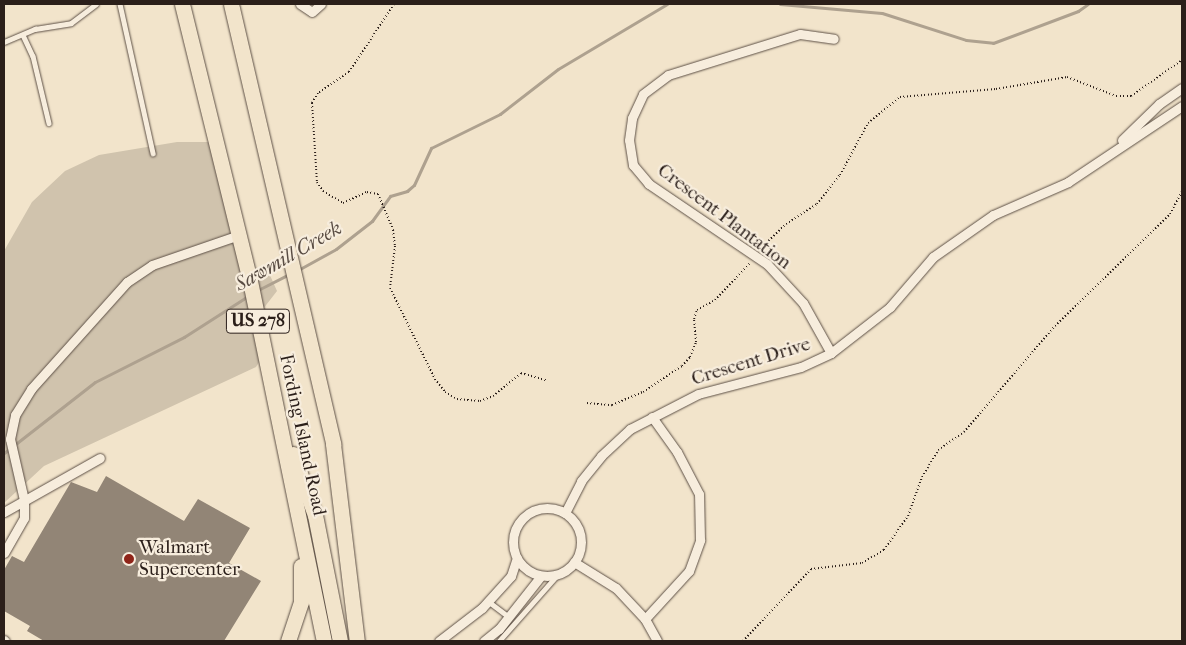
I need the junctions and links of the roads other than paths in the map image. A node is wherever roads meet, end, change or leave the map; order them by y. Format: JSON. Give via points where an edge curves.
{"nodes":[{"id":1,"x":96,"y":4,"type":"edge"},
{"id":2,"x":120,"y":4,"type":"edge"},
{"id":3,"x":182,"y":4,"type":"edge"},
{"id":4,"x":225,"y":4,"type":"edge"},
{"id":5,"x":231,"y":4,"type":"edge"},
{"id":6,"x":321,"y":4,"type":"edge"},
{"id":7,"x":300,"y":5,"type":"edge"},
{"id":8,"x":23,"y":34,"type":"junction"},
{"id":9,"x":834,"y":39,"type":"dead end"},
{"id":10,"x":4,"y":42,"type":"edge"},
{"id":11,"x":244,"y":59,"type":"junction"},
{"id":12,"x":1182,"y":88,"type":"edge"},
{"id":13,"x":1182,"y":106,"type":"edge"},
{"id":14,"x":49,"y":123,"type":"dead end"},
{"id":15,"x":153,"y":153,"type":"dead end"},
{"id":16,"x":1108,"y":154,"type":"junction"},
{"id":17,"x":239,"y":236,"type":"junction"},
{"id":18,"x":831,"y":353,"type":"junction"},
{"id":19,"x":276,"y":408,"type":"junction"},
{"id":20,"x":652,"y":417,"type":"junction"},
{"id":21,"x":100,"y":458,"type":"dead end"},
{"id":22,"x":24,"y":500,"type":"junction"},
{"id":23,"x":4,"y":512,"type":"edge"},
{"id":24,"x":565,"y":513,"type":"junction"},
{"id":25,"x":300,"y":525,"type":"junction"},
{"id":26,"x":4,"y":553,"type":"edge"},
{"id":27,"x":517,"y":558,"type":"junction"},
{"id":28,"x":574,"y":562,"type":"junction"},
{"id":29,"x":558,"y":574,"type":"junction"},
{"id":30,"x":540,"y":577,"type":"junction"},
{"id":31,"x":488,"y":601,"type":"junction"},
{"id":32,"x":509,"y":617,"type":"junction"},
{"id":33,"x":646,"y":619,"type":"junction"},
{"id":34,"x":288,"y":641,"type":"edge"},
{"id":35,"x":324,"y":641,"type":"edge"},
{"id":36,"x":340,"y":641,"type":"edge"},
{"id":37,"x":357,"y":641,"type":"edge"},
{"id":38,"x":439,"y":641,"type":"edge"},
{"id":39,"x":484,"y":641,"type":"edge"},
{"id":40,"x":500,"y":641,"type":"edge"},
{"id":41,"x":657,"y":641,"type":"edge"}],
"edges":[{"from":1,"to":8,"type":"lane","via":[[71,23]]},
{"from":2,"to":15,"type":"lane"},
{"from":3,"to":17,"type":"highway","name":"Fording Island Road","number":"US 278"},
{"from":4,"to":11,"type":"highway"},
{"from":5,"to":11,"type":"highway","name":"Fording Island Road","number":"US 278"},
{"from":6,"to":7,"type":"street","via":[[312,12]]},
{"from":8,"to":10,"type":"lane"},
{"from":8,"to":14,"type":"lane","via":[[33,56]]},
{"from":9,"to":18,"type":"street","name":"Crescent Plantation","via":[[800,34],[668,75],[643,94],[632,118],[629,140],[633,165],[649,184],[755,256],[784,281],[803,303]]},
{"from":11,"to":37,"type":"highway","name":"Fording Island Road","number":"US 278","via":[[333,444]]},
{"from":12,"to":16,"type":"street","name":"Crescent Drive","via":[[1159,104]]},
{"from":13,"to":16,"type":"street","name":"Crescent Drive"},
{"from":16,"to":18,"type":"street","name":"Crescent Drive","via":[[1068,182],[993,215],[933,257],[890,307]]},
{"from":17,"to":19,"type":"highway","name":"Fording Island Road","number":"US 278"},
{"from":17,"to":22,"type":"street","via":[[152,265],[127,282],[31,389],[15,415],[10,439]]},
{"from":18,"to":20,"type":"street","name":"Crescent Drive","via":[[801,367],[698,394]]},
{"from":19,"to":25,"type":"highway","name":"Fording Island Road","number":"US 278"},
{"from":19,"to":36,"type":"highway","via":[[315,515]]},
{"from":20,"to":24,"type":"street","name":"Crescent Drive","via":[[630,429],[601,456],[581,481]]},
{"from":20,"to":33,"type":"street","via":[[677,452],[699,494],[700,540],[689,571]]},
{"from":21,"to":22,"type":"street"},
{"from":22,"to":23,"type":"street"},
{"from":22,"to":26,"type":"street","via":[[24,518]]},
{"from":24,"to":27,"type":"street","via":[[544,508],[524,516],[513,536]]},
{"from":24,"to":28,"type":"street","via":[[574,520],[580,536],[579,552]]},
{"from":25,"to":34,"type":"highway","via":[[301,602]]},
{"from":25,"to":35,"type":"highway","name":"Fording Island Road","number":"US 278"},
{"from":27,"to":30,"type":"street"},
{"from":27,"to":31,"type":"street","via":[[511,576]]},
{"from":28,"to":29,"type":"street"},
{"from":28,"to":33,"type":"street","via":[[616,588]]},
{"from":29,"to":30,"type":"street"},
{"from":29,"to":40,"type":"lane"},
{"from":30,"to":32,"type":"street"},
{"from":31,"to":32,"type":"lane"},
{"from":31,"to":38,"type":"street"},
{"from":32,"to":39,"type":"street"},
{"from":33,"to":41,"type":"street"}]}
